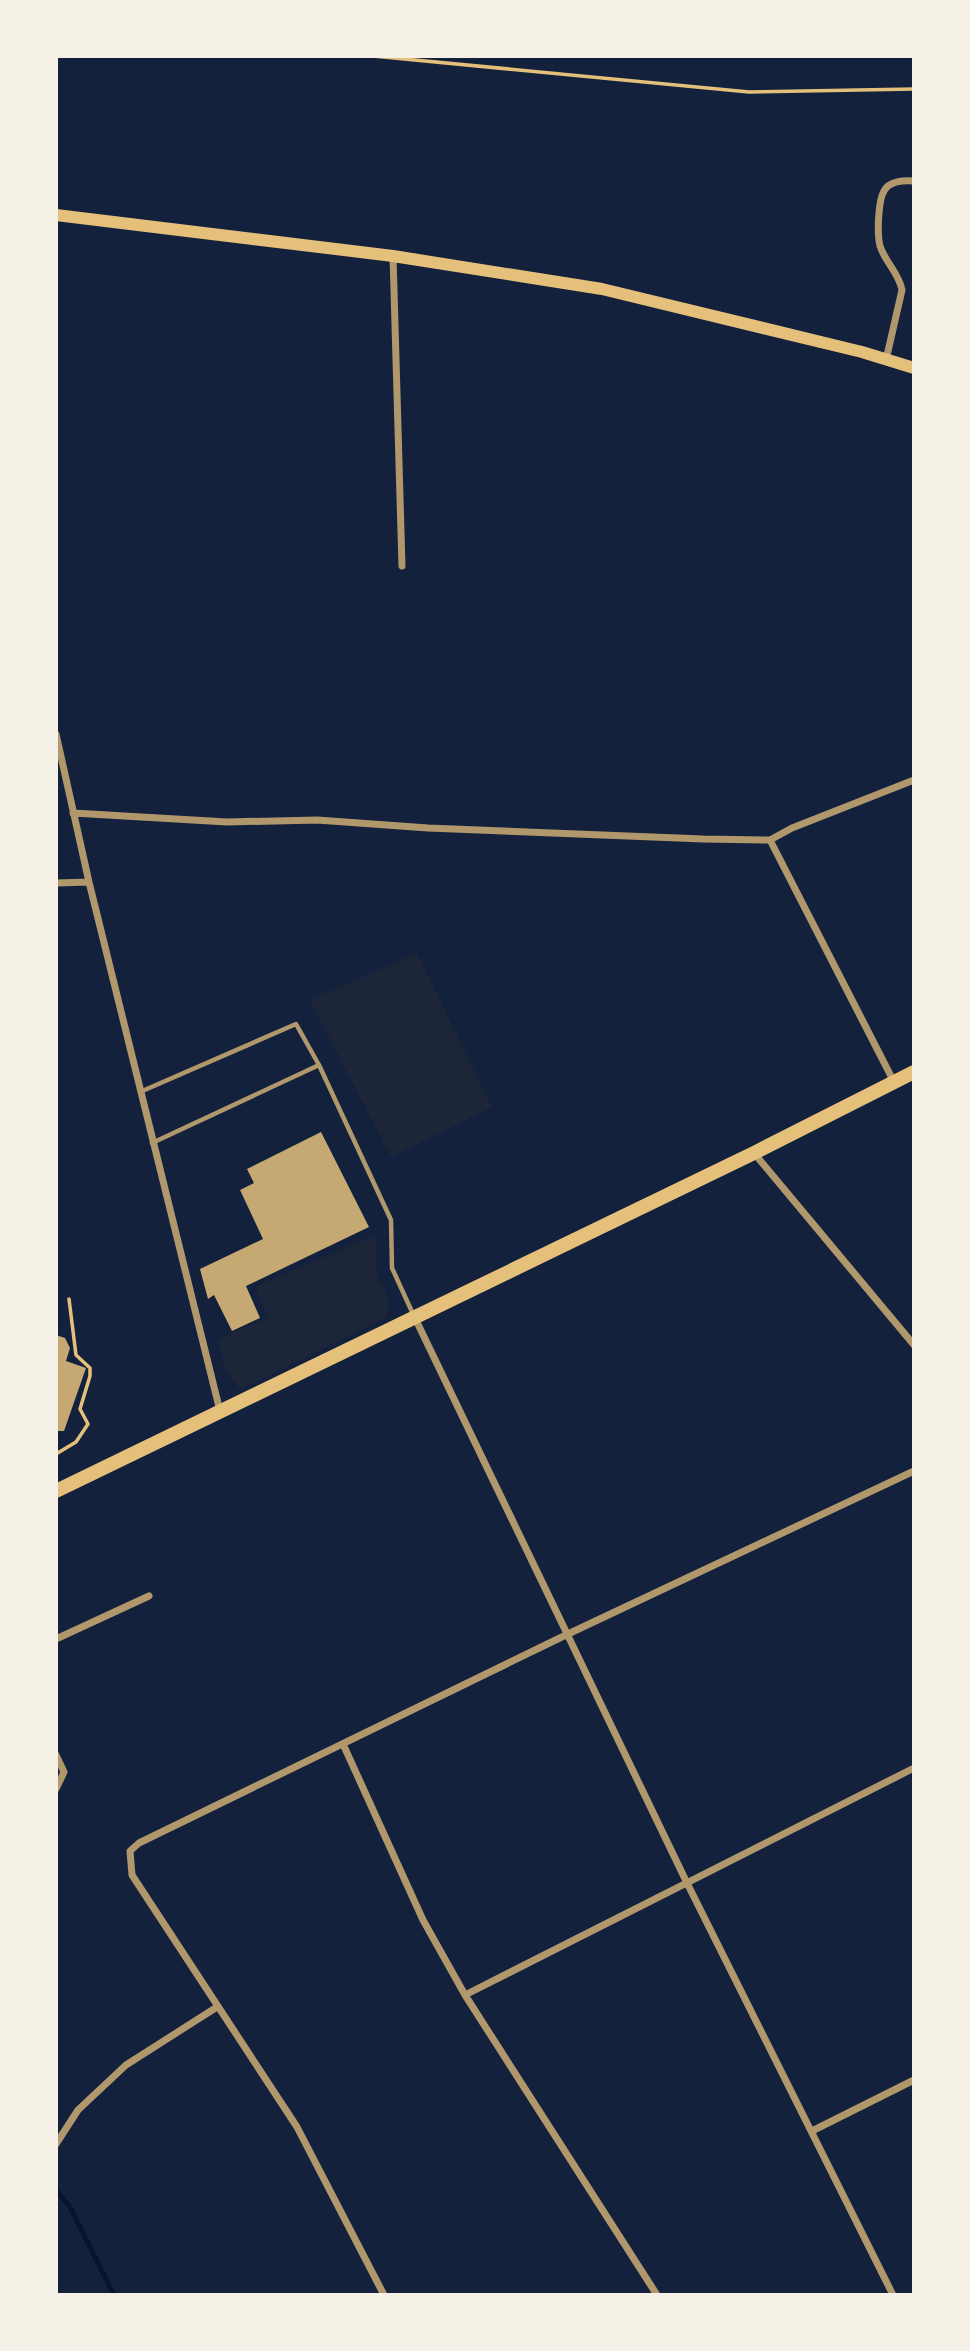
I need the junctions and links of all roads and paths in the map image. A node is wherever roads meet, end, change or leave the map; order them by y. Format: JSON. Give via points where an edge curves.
{"nodes":[{"id":1,"x":373,"y":56,"type":"edge"},
{"id":2,"x":914,"y":89,"type":"edge"},
{"id":3,"x":914,"y":181,"type":"edge"},
{"id":4,"x":56,"y":215,"type":"edge"},
{"id":5,"x":393,"y":256,"type":"junction"},
{"id":6,"x":886,"y":360,"type":"junction"},
{"id":7,"x":914,"y":368,"type":"edge"},
{"id":8,"x":402,"y":566,"type":"dead end"},
{"id":9,"x":56,"y":734,"type":"edge"},
{"id":10,"x":914,"y":780,"type":"edge"},
{"id":11,"x":74,"y":813,"type":"junction"},
{"id":12,"x":770,"y":840,"type":"junction"},
{"id":13,"x":89,"y":882,"type":"junction"},
{"id":14,"x":56,"y":883,"type":"edge"},
{"id":15,"x":318,"y":1065,"type":"junction"},
{"id":16,"x":914,"y":1072,"type":"edge"},
{"id":17,"x":894,"y":1082,"type":"junction"},
{"id":18,"x":140,"y":1091,"type":"junction"},
{"id":19,"x":152,"y":1143,"type":"junction"},
{"id":20,"x":754,"y":1153,"type":"junction"},
{"id":21,"x":69,"y":1298,"type":"dead end"},
{"id":22,"x":415,"y":1318,"type":"junction"},
{"id":23,"x":914,"y":1345,"type":"edge"},
{"id":24,"x":220,"y":1411,"type":"junction"},
{"id":25,"x":56,"y":1454,"type":"edge"},
{"id":26,"x":914,"y":1471,"type":"edge"},
{"id":27,"x":56,"y":1491,"type":"edge"},
{"id":28,"x":149,"y":1596,"type":"dead end"},
{"id":29,"x":568,"y":1634,"type":"junction"},
{"id":30,"x":56,"y":1639,"type":"edge"},
{"id":31,"x":343,"y":1744,"type":"junction"},
{"id":32,"x":56,"y":1755,"type":"edge"},
{"id":33,"x":914,"y":1768,"type":"edge"},
{"id":34,"x":56,"y":1789,"type":"edge"},
{"id":35,"x":687,"y":1883,"type":"junction"},
{"id":36,"x":465,"y":1995,"type":"junction"},
{"id":37,"x":216,"y":2007,"type":"junction"},
{"id":38,"x":914,"y":2080,"type":"edge"},
{"id":39,"x":812,"y":2131,"type":"junction"},
{"id":40,"x":56,"y":2144,"type":"edge"},
{"id":41,"x":384,"y":2295,"type":"edge"},
{"id":42,"x":657,"y":2295,"type":"edge"},
{"id":43,"x":893,"y":2295,"type":"edge"}],
"edges":[{"from":1,"to":2,"type":"path","via":[[749,92]]},
{"from":3,"to":6,"type":"street","via":[[891,184],[883,191],[879,215],[881,248],[902,290]]},
{"from":4,"to":5,"type":"main road"},
{"from":5,"to":6,"type":"main road","via":[[602,289]]},
{"from":5,"to":8,"type":"street"},
{"from":6,"to":7,"type":"main road"},
{"from":9,"to":11,"type":"street"},
{"from":10,"to":12,"type":"street"},
{"from":11,"to":12,"type":"street"},
{"from":11,"to":13,"type":"street"},
{"from":12,"to":17,"type":"street"},
{"from":13,"to":14,"type":"street"},
{"from":13,"to":18,"type":"street"},
{"from":15,"to":18,"type":"lane","via":[[296,1024]]},
{"from":15,"to":19,"type":"lane"},
{"from":15,"to":22,"type":"lane","via":[[391,1220],[392,1268]]},
{"from":16,"to":17,"type":"main road"},
{"from":17,"to":20,"type":"main road"},
{"from":18,"to":19,"type":"street"},
{"from":19,"to":24,"type":"street"},
{"from":20,"to":22,"type":"main road"},
{"from":20,"to":23,"type":"street"},
{"from":21,"to":25,"type":"path","via":[[76,1355],[90,1368],[80,1409],[88,1424],[76,1442]]},
{"from":22,"to":24,"type":"main road"},
{"from":22,"to":29,"type":"street"},
{"from":24,"to":27,"type":"main road"},
{"from":26,"to":29,"type":"street"},
{"from":28,"to":30,"type":"street"},
{"from":29,"to":31,"type":"street"},
{"from":29,"to":35,"type":"street"},
{"from":31,"to":36,"type":"street","via":[[423,1920]]},
{"from":31,"to":37,"type":"street","via":[[139,1843],[130,1852],[132,1875]]},
{"from":32,"to":34,"type":"street","via":[[64,1772]]},
{"from":33,"to":35,"type":"street"},
{"from":35,"to":36,"type":"street"},
{"from":35,"to":39,"type":"street"},
{"from":36,"to":42,"type":"street"},
{"from":37,"to":40,"type":"street","via":[[126,2065],[78,2110]]},
{"from":37,"to":41,"type":"street","via":[[297,2127]]},
{"from":38,"to":39,"type":"street"},
{"from":39,"to":43,"type":"street"}]}
